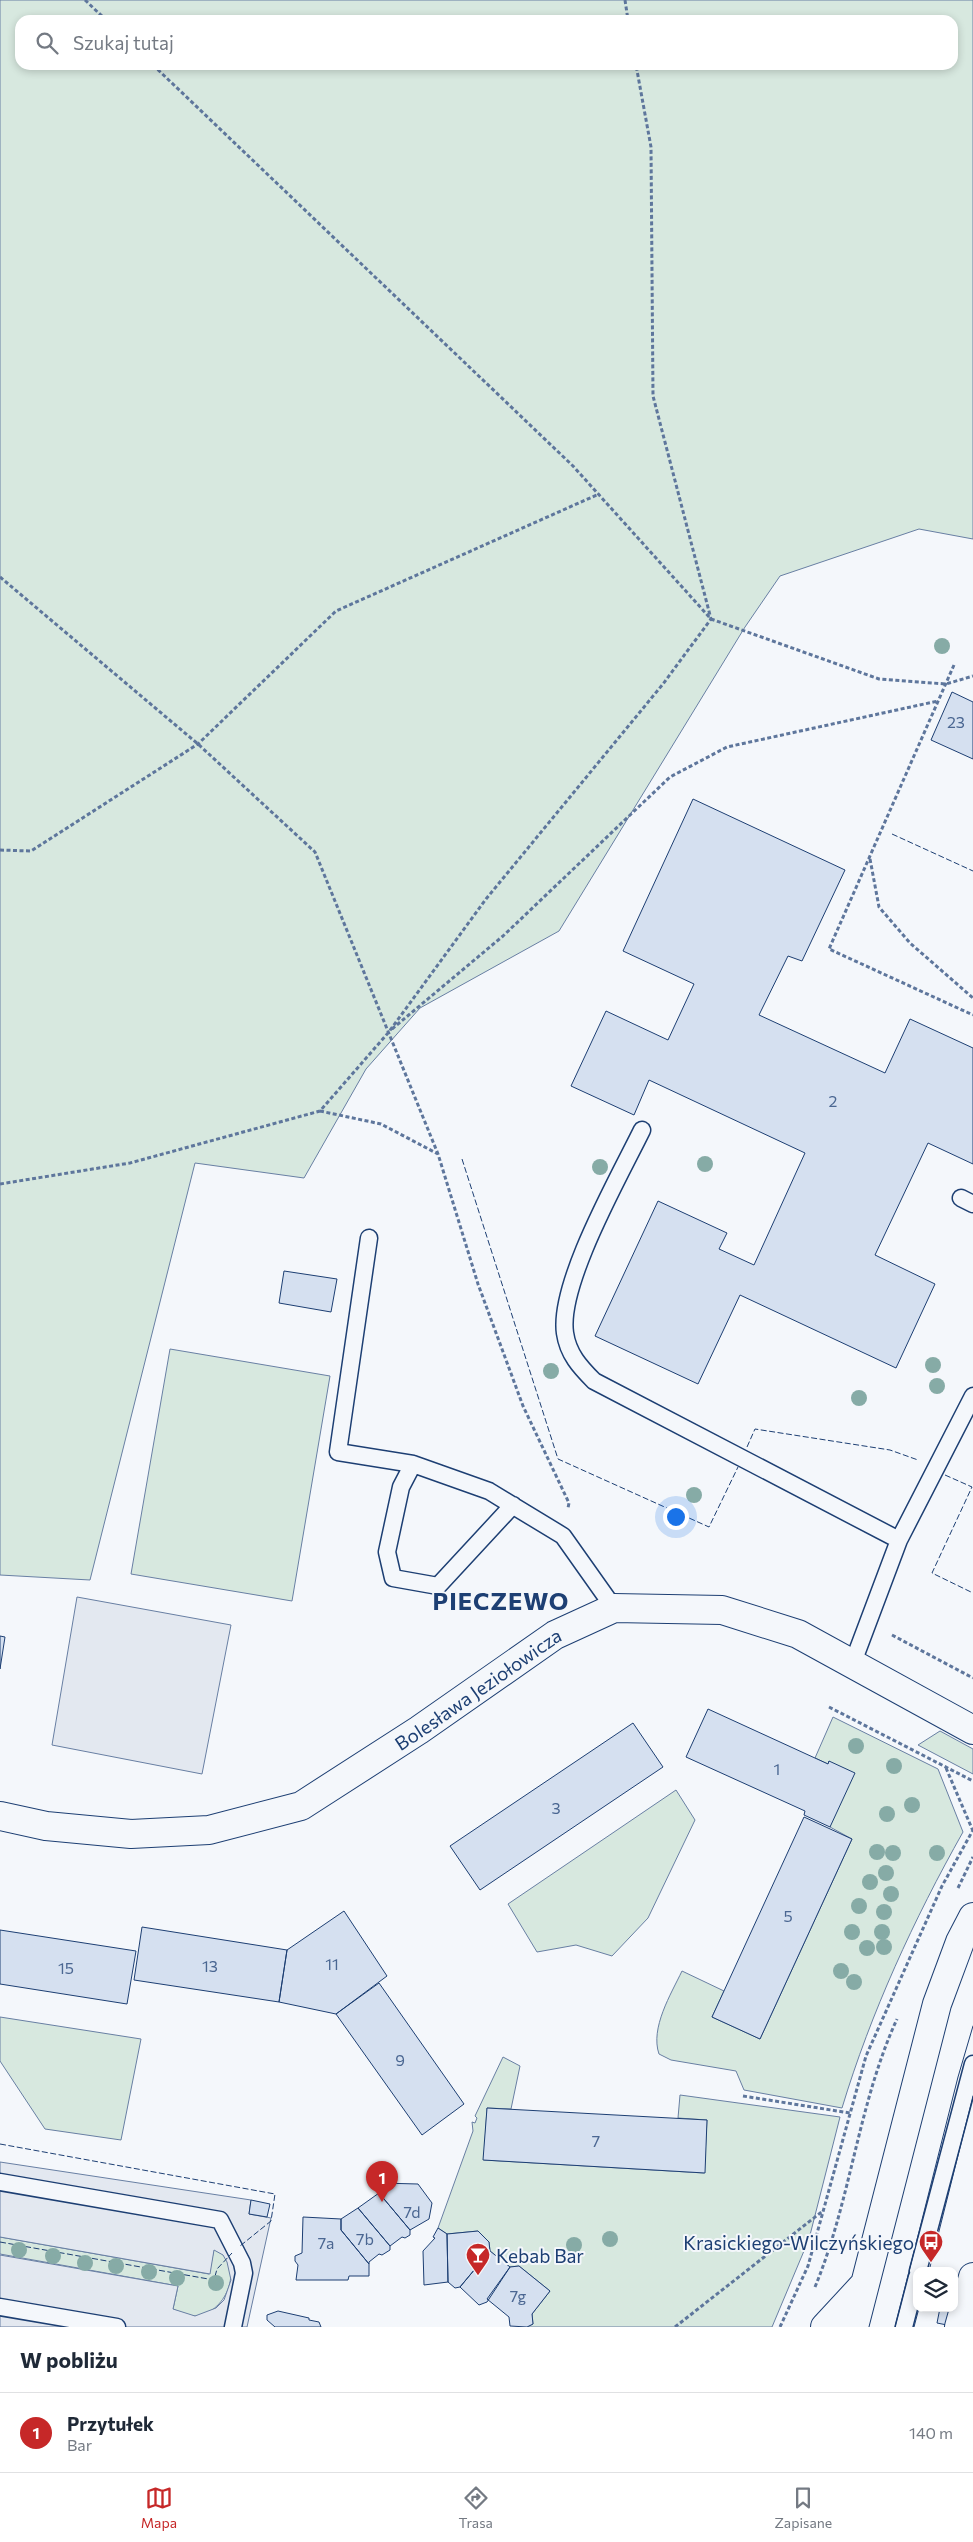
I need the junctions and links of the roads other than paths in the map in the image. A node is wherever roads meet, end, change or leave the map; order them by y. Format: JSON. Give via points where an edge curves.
{"nodes":[{"id":1,"x":642,"y":1130,"type":"dead end"},
{"id":2,"x":369,"y":1238,"type":"dead end"},
{"id":3,"x":973,"y":1396,"type":"edge"},
{"id":4,"x":413,"y":1464,"type":"junction"},
{"id":5,"x":514,"y":1505,"type":"junction"},
{"id":6,"x":899,"y":1540,"type":"junction"},
{"id":7,"x":614,"y":1608,"type":"junction"},
{"id":8,"x":852,"y":1665,"type":"junction"},
{"id":9,"x":973,"y":1730,"type":"edge"},
{"id":10,"x":0,"y":1816,"type":"edge"},
{"id":11,"x":973,"y":1918,"type":"edge"},
{"id":12,"x":973,"y":2064,"type":"edge"},
{"id":13,"x":0,"y":2182,"type":"edge"},
{"id":14,"x":919,"y":2267,"type":"edge"},
{"id":15,"x":973,"y":2277,"type":"edge"},
{"id":16,"x":863,"y":2286,"type":"junction"},
{"id":17,"x":913,"y":2292,"type":"edge"},
{"id":18,"x":0,"y":2306,"type":"edge"},
{"id":19,"x":117,"y":2327,"type":"edge"},
{"id":20,"x":233,"y":2327,"type":"edge"},
{"id":21,"x":825,"y":2327,"type":"edge"},
{"id":22,"x":854,"y":2327,"type":"edge"},
{"id":23,"x":904,"y":2327,"type":"edge"},
{"id":24,"x":959,"y":2327,"type":"edge"}],
"edges":[{"from":1,"to":6,"type":"lane","via":[[576,1270],[568,1301],[565,1333],[575,1362],[594,1381]]},
{"from":2,"to":4,"type":"lane","via":[[338,1452]]},
{"from":3,"to":6,"type":"lane"},
{"from":4,"to":5,"type":"lane","via":[[490,1491]]},
{"from":4,"to":5,"type":"lane","via":[[401,1487],[387,1552],[393,1578],[438,1586]]},
{"from":5,"to":7,"type":"lane","via":[[563,1536]]},
{"from":6,"to":8,"type":"lane"},
{"from":7,"to":8,"type":"street","name":"Bolesława Jeziołowicza","via":[[722,1610],[798,1634]]},
{"from":7,"to":10,"type":"street","name":"Bolesława Jeziołowicza","via":[[555,1636],[420,1730],[301,1806],[210,1830],[131,1834],[46,1826]]},
{"from":8,"to":9,"type":"street","name":"Bolesława Jeziołowicza"},
{"from":11,"to":16,"type":"street","via":[[960,1942],[937,2004]]},
{"from":12,"to":14,"type":"lane"},
{"from":13,"to":20,"type":"lane","via":[[220,2220],[244,2273]]},
{"from":15,"to":24,"type":"street"},
{"from":16,"to":21,"type":"street"},
{"from":16,"to":22,"type":"street"},
{"from":17,"to":23,"type":"lane"},
{"from":18,"to":19,"type":"lane"}]}
